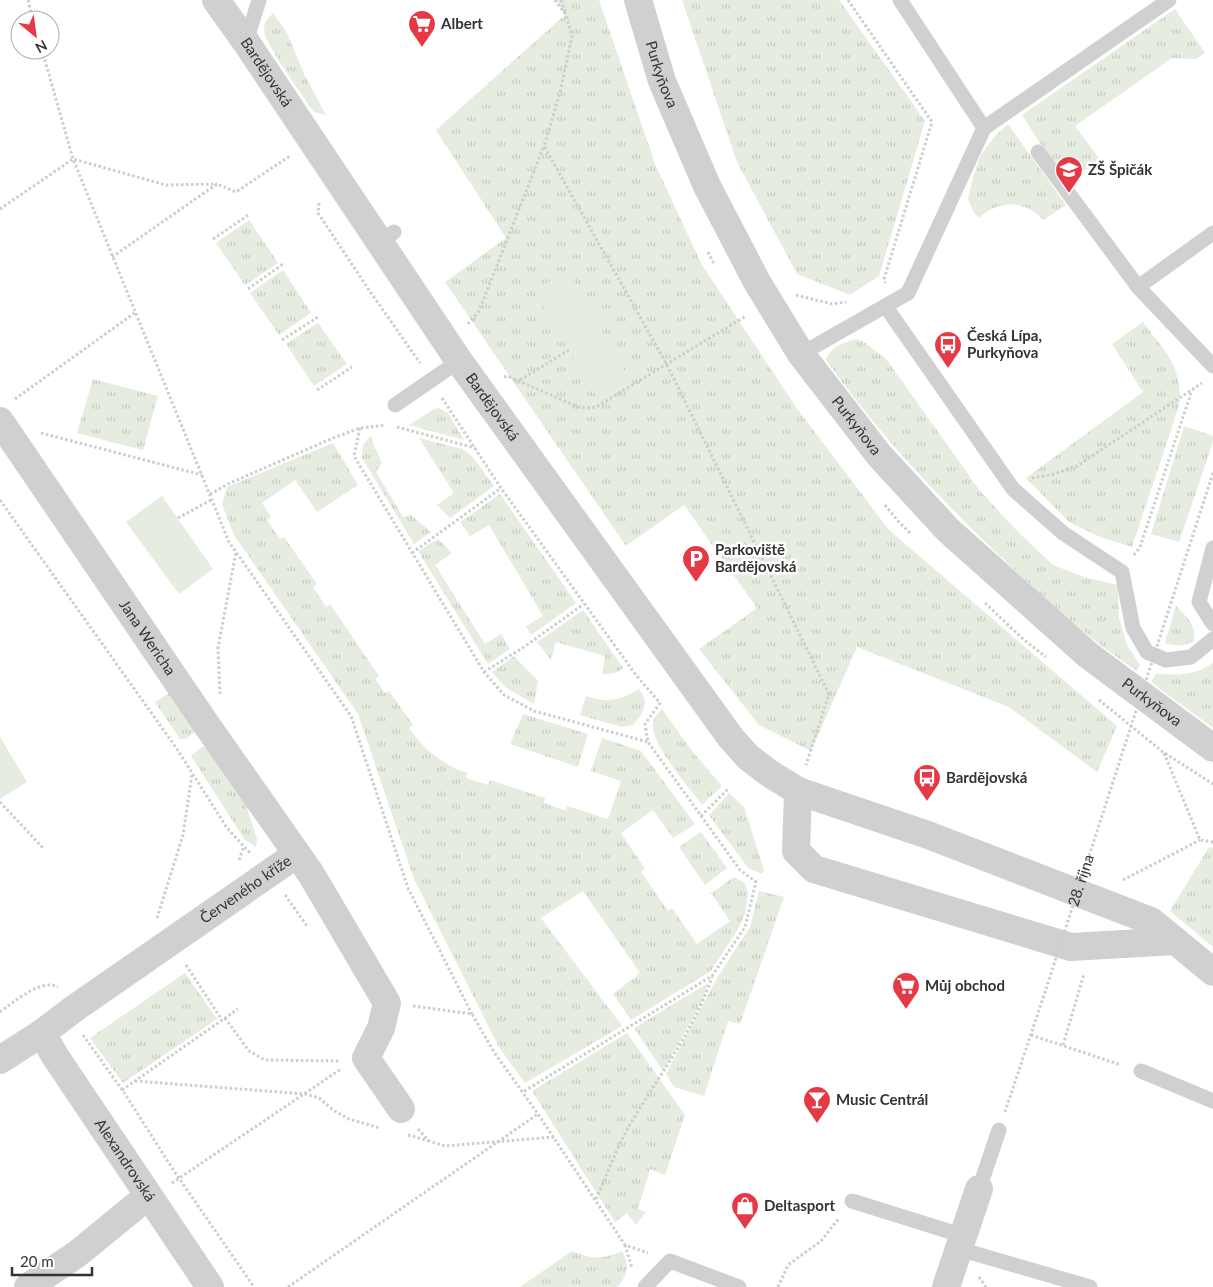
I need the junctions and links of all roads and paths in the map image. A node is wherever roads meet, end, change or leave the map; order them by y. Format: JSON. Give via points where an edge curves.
{"nodes":[{"id":1,"x":216,"y":0,"type":"edge"},
{"id":2,"x":260,"y":0,"type":"edge"},
{"id":3,"x":555,"y":0,"type":"edge"},
{"id":4,"x":561,"y":0,"type":"edge"},
{"id":5,"x":638,"y":0,"type":"edge"},
{"id":6,"x":848,"y":0,"type":"edge"},
{"id":7,"x":900,"y":0,"type":"edge"},
{"id":8,"x":1169,"y":0,"type":"edge"},
{"id":9,"x":566,"y":15,"type":"junction"},
{"id":10,"x":246,"y":42,"type":"junction"},
{"id":11,"x":45,"y":60,"type":"edge"},
{"id":12,"x":984,"y":128,"type":"junction"},
{"id":13,"x":544,"y":146,"type":"junction"},
{"id":14,"x":1038,"y":152,"type":"dead end"},
{"id":15,"x":294,"y":153,"type":"dead end"},
{"id":16,"x":73,"y":159,"type":"junction"},
{"id":17,"x":217,"y":184,"type":"junction"},
{"id":18,"x":316,"y":196,"type":"dead end"},
{"id":19,"x":0,"y":209,"type":"edge"},
{"id":20,"x":250,"y":214,"type":"dead end"},
{"id":21,"x":1213,"y":234,"type":"edge"},
{"id":22,"x":214,"y":239,"type":"dead end"},
{"id":23,"x":112,"y":256,"type":"junction"},
{"id":24,"x":284,"y":264,"type":"dead end"},
{"id":25,"x":884,"y":279,"type":"junction"},
{"id":26,"x":878,"y":283,"type":"dead end"},
{"id":27,"x":1138,"y":287,"type":"junction"},
{"id":28,"x":248,"y":289,"type":"dead end"},
{"id":29,"x":791,"y":294,"type":"dead end"},
{"id":30,"x":853,"y":300,"type":"dead end"},
{"id":31,"x":886,"y":307,"type":"junction"},
{"id":32,"x":136,"y":312,"type":"junction"},
{"id":33,"x":746,"y":316,"type":"dead end"},
{"id":34,"x":318,"y":317,"type":"dead end"},
{"id":35,"x":467,"y":325,"type":"dead end"},
{"id":36,"x":282,"y":340,"type":"dead end"},
{"id":37,"x":569,"y":350,"type":"dead end"},
{"id":38,"x":801,"y":354,"type":"junction"},
{"id":39,"x":459,"y":361,"type":"junction"},
{"id":40,"x":666,"y":365,"type":"junction"},
{"id":41,"x":1213,"y":366,"type":"edge"},
{"id":42,"x":352,"y":367,"type":"dead end"},
{"id":43,"x":424,"y":368,"type":"dead end"},
{"id":44,"x":501,"y":379,"type":"dead end"},
{"id":45,"x":520,"y":380,"type":"junction"},
{"id":46,"x":316,"y":390,"type":"dead end"},
{"id":47,"x":439,"y":393,"type":"dead end"},
{"id":48,"x":395,"y":405,"type":"dead end"},
{"id":49,"x":4,"y":416,"type":"edge"},
{"id":50,"x":360,"y":428,"type":"junction"},
{"id":51,"x":475,"y":448,"type":"junction"},
{"id":52,"x":1213,"y":473,"type":"edge"},
{"id":53,"x":203,"y":475,"type":"junction"},
{"id":54,"x":501,"y":488,"type":"junction"},
{"id":55,"x":1013,"y":489,"type":"junction"},
{"id":56,"x":210,"y":494,"type":"junction"},
{"id":57,"x":212,"y":499,"type":"junction"},
{"id":58,"x":0,"y":500,"type":"edge"},
{"id":59,"x":178,"y":518,"type":"dead end"},
{"id":60,"x":1213,"y":548,"type":"edge"},
{"id":61,"x":236,"y":551,"type":"junction"},
{"id":62,"x":412,"y":552,"type":"junction"},
{"id":63,"x":1122,"y":572,"type":"junction"},
{"id":64,"x":584,"y":604,"type":"junction"},
{"id":65,"x":1213,"y":624,"type":"edge"},
{"id":66,"x":1213,"y":639,"type":"edge"},
{"id":67,"x":484,"y":672,"type":"junction"},
{"id":68,"x":208,"y":727,"type":"junction"},
{"id":69,"x":648,"y":742,"type":"junction"},
{"id":70,"x":1211,"y":746,"type":"edge"},
{"id":71,"x":192,"y":773,"type":"junction"},
{"id":72,"x":1213,"y":784,"type":"edge"},
{"id":73,"x":729,"y":788,"type":"dead end"},
{"id":74,"x":798,"y":791,"type":"junction"},
{"id":75,"x":0,"y":802,"type":"edge"},
{"id":76,"x":701,"y":816,"type":"junction"},
{"id":77,"x":1200,"y":840,"type":"junction"},
{"id":78,"x":1213,"y":842,"type":"edge"},
{"id":79,"x":43,"y":848,"type":"dead end"},
{"id":80,"x":297,"y":854,"type":"junction"},
{"id":81,"x":270,"y":874,"type":"junction"},
{"id":82,"x":1114,"y":884,"type":"dead end"},
{"id":83,"x":155,"y":924,"type":"dead end"},
{"id":84,"x":1175,"y":941,"type":"junction"},
{"id":85,"x":186,"y":964,"type":"dead end"},
{"id":86,"x":1086,"y":970,"type":"dead end"},
{"id":87,"x":1213,"y":972,"type":"edge"},
{"id":88,"x":712,"y":976,"type":"junction"},
{"id":89,"x":387,"y":1003,"type":"junction"},
{"id":90,"x":75,"y":1008,"type":"junction"},
{"id":91,"x":238,"y":1008,"type":"dead end"},
{"id":92,"x":0,"y":1012,"type":"edge"},
{"id":93,"x":472,"y":1014,"type":"junction"},
{"id":94,"x":224,"y":1019,"type":"junction"},
{"id":95,"x":42,"y":1033,"type":"junction"},
{"id":96,"x":1031,"y":1035,"type":"junction"},
{"id":97,"x":84,"y":1038,"type":"dead end"},
{"id":98,"x":1063,"y":1045,"type":"junction"},
{"id":99,"x":0,"y":1060,"type":"edge"},
{"id":100,"x":359,"y":1060,"type":"junction"},
{"id":101,"x":1141,"y":1072,"type":"joint"},
{"id":102,"x":135,"y":1081,"type":"junction"},
{"id":103,"x":122,"y":1090,"type":"junction"},
{"id":104,"x":523,"y":1092,"type":"junction"},
{"id":105,"x":305,"y":1094,"type":"junction"},
{"id":106,"x":1213,"y":1100,"type":"edge"},
{"id":107,"x":538,"y":1114,"type":"junction"},
{"id":108,"x":396,"y":1124,"type":"junction"},
{"id":109,"x":999,"y":1130,"type":"joint"},
{"id":110,"x":554,"y":1137,"type":"junction"},
{"id":111,"x":428,"y":1141,"type":"junction"},
{"id":112,"x":498,"y":1142,"type":"junction"},
{"id":113,"x":180,"y":1179,"type":"junction"},
{"id":114,"x":979,"y":1189,"type":"joint"},
{"id":115,"x":148,"y":1196,"type":"junction"},
{"id":116,"x":595,"y":1200,"type":"junction"},
{"id":117,"x":852,"y":1201,"type":"joint"},
{"id":118,"x":961,"y":1243,"type":"junction"},
{"id":119,"x":625,"y":1245,"type":"junction"},
{"id":120,"x":670,"y":1261,"type":"junction"},
{"id":121,"x":629,"y":1273,"type":"dead end"},
{"id":122,"x":28,"y":1287,"type":"edge"},
{"id":123,"x":210,"y":1287,"type":"edge"},
{"id":124,"x":254,"y":1287,"type":"edge"},
{"id":125,"x":288,"y":1287,"type":"edge"},
{"id":126,"x":645,"y":1287,"type":"edge"},
{"id":127,"x":739,"y":1287,"type":"edge"},
{"id":128,"x":778,"y":1287,"type":"edge"},
{"id":129,"x":946,"y":1287,"type":"edge"},
{"id":130,"x":1090,"y":1287,"type":"edge"}],
"edges":[{"from":1,"to":10,"type":"street","name":"Bardějovská"},
{"from":2,"to":10,"type":"lane"},
{"from":3,"to":9,"type":"path"},
{"from":4,"to":9,"type":"path"},
{"from":5,"to":38,"type":"street","name":"Purkyňova","via":[[662,81],[706,186],[757,282]]},
{"from":6,"to":25,"type":"path","via":[[932,122]]},
{"from":7,"to":12,"type":"lane"},
{"from":8,"to":12,"type":"lane"},
{"from":9,"to":13,"type":"path","via":[[572,36]]},
{"from":10,"to":39,"type":"street","name":"Bardějovská","via":[[387,237]]},
{"from":11,"to":16,"type":"path"},
{"from":12,"to":31,"type":"lane","via":[[908,293]]},
{"from":13,"to":35,"type":"path","via":[[479,311]]},
{"from":13,"to":40,"type":"path"},
{"from":14,"to":27,"type":"lane"},
{"from":15,"to":17,"type":"path","via":[[236,192]]},
{"from":16,"to":17,"type":"path","via":[[166,185]]},
{"from":16,"to":19,"type":"path"},
{"from":16,"to":23,"type":"path"},
{"from":17,"to":23,"type":"path"},
{"from":18,"to":43,"type":"path","via":[[320,204],[318,212]]},
{"from":20,"to":22,"type":"path"},
{"from":21,"to":27,"type":"lane"},
{"from":23,"to":32,"type":"path"},
{"from":24,"to":28,"type":"path"},
{"from":25,"to":26,"type":"path"},
{"from":25,"to":31,"type":"path"},
{"from":27,"to":41,"type":"lane"},
{"from":29,"to":30,"type":"path","via":[[832,304]]},
{"from":31,"to":38,"type":"lane"},
{"from":31,"to":55,"type":"lane"},
{"from":32,"to":49,"type":"path"},
{"from":32,"to":53,"type":"path"},
{"from":33,"to":40,"type":"path"},
{"from":34,"to":36,"type":"path"},
{"from":37,"to":45,"type":"path"},
{"from":38,"to":70,"type":"street","name":"Purkyňova","via":[[879,456],[948,530],[1088,655]]},
{"from":39,"to":48,"type":"lane"},
{"from":39,"to":74,"type":"street","name":"Bardějovská","via":[[731,738],[748,757]]},
{"from":40,"to":45,"type":"path","via":[[596,407],[587,408],[578,407]]},
{"from":40,"to":74,"type":"path","via":[[830,694]]},
{"from":42,"to":46,"type":"path"},
{"from":44,"to":45,"type":"path","via":[[508,376]]},
{"from":47,"to":51,"type":"path"},
{"from":49,"to":53,"type":"path"},
{"from":49,"to":68,"type":"street","name":"Jana Wericha"},
{"from":50,"to":51,"type":"path","via":[[387,424]]},
{"from":50,"to":56,"type":"path"},
{"from":50,"to":62,"type":"path","via":[[354,456]]},
{"from":51,"to":54,"type":"path"},
{"from":52,"to":96,"type":"path","name":"28. října","bridge":true},
{"from":53,"to":56,"type":"path"},
{"from":54,"to":62,"type":"path"},
{"from":54,"to":64,"type":"path"},
{"from":55,"to":63,"type":"lane","via":[[1063,533]]},
{"from":55,"to":63,"type":"path","via":[[1026,478],[1051,475],[1077,466],[1192,390],[1140,547]]},
{"from":56,"to":57,"type":"path"},
{"from":57,"to":59,"type":"path"},
{"from":57,"to":61,"type":"path"},
{"from":58,"to":71,"type":"path"},
{"from":60,"to":65,"type":"lane","via":[[1199,602]]},
{"from":61,"to":68,"type":"path","via":[[218,648],[221,710]]},
{"from":61,"to":93,"type":"path","via":[[351,716],[408,888]]},
{"from":62,"to":67,"type":"path"},
{"from":63,"to":66,"type":"lane","via":[[1134,628],[1147,652],[1166,660],[1191,657]]},
{"from":64,"to":67,"type":"path"},
{"from":64,"to":69,"type":"path","via":[[660,704],[645,724]]},
{"from":67,"to":69,"type":"path","via":[[504,696],[534,711]]},
{"from":68,"to":80,"type":"street","name":"Jana Wericha"},
{"from":69,"to":76,"type":"path"},
{"from":71,"to":81,"type":"path","via":[[227,828]]},
{"from":71,"to":83,"type":"path","via":[[183,835]]},
{"from":72,"to":77,"type":"path","via":[[1164,752]]},
{"from":73,"to":76,"type":"path"},
{"from":74,"to":84,"type":"street","name":"Bardějovská","via":[[928,835],[1107,903],[1151,921]]},
{"from":74,"to":84,"type":"street","via":[[796,851],[814,868],[1071,947]]},
{"from":75,"to":79,"type":"path"},
{"from":76,"to":88,"type":"path","via":[[740,870],[756,882],[745,927]]},
{"from":77,"to":78,"type":"path"},
{"from":77,"to":82,"type":"path"},
{"from":80,"to":81,"type":"street","name":"Červeného kříže"},
{"from":80,"to":89,"type":"street","name":"Červeného kříže"},
{"from":81,"to":90,"type":"street","name":"Červeného kříže"},
{"from":84,"to":87,"type":"street","name":"Bardějovská"},
{"from":85,"to":94,"type":"path"},
{"from":86,"to":98,"type":"path"},
{"from":88,"to":104,"type":"path"},
{"from":88,"to":116,"type":"path","via":[[704,999],[672,1060],[629,1127]]},
{"from":89,"to":93,"type":"path"},
{"from":89,"to":100,"type":"street","via":[[381,1028]]},
{"from":90,"to":92,"type":"path","via":[[66,992],[54,985],[35,988]]},
{"from":90,"to":95,"type":"street","name":"Červeného kříže"},
{"from":91,"to":94,"type":"path"},
{"from":93,"to":104,"type":"path"},
{"from":94,"to":100,"type":"path","via":[[249,1051],[265,1060]]},
{"from":94,"to":102,"type":"path"},
{"from":95,"to":99,"type":"street","name":"Červeného kříže"},
{"from":95,"to":115,"type":"street","name":"Alexandrovská"},
{"from":96,"to":98,"type":"path"},
{"from":96,"to":109,"type":"path","name":"28. října"},
{"from":97,"to":103,"type":"path"},
{"from":98,"to":101,"type":"path"},
{"from":100,"to":105,"type":"path"},
{"from":100,"to":108,"type":"street"},
{"from":101,"to":106,"type":"lane"},
{"from":102,"to":103,"type":"path"},
{"from":102,"to":105,"type":"path"},
{"from":103,"to":113,"type":"path"},
{"from":104,"to":107,"type":"path"},
{"from":105,"to":108,"type":"path","via":[[319,1098],[349,1119]]},
{"from":105,"to":113,"type":"path"},
{"from":107,"to":110,"type":"path"},
{"from":107,"to":112,"type":"path"},
{"from":108,"to":111,"type":"path"},
{"from":108,"to":111,"type":"path"},
{"from":109,"to":114,"type":"lane"},
{"from":110,"to":112,"type":"path"},
{"from":110,"to":116,"type":"path"},
{"from":111,"to":112,"type":"path","via":[[445,1146]]},
{"from":112,"to":125,"type":"path"},
{"from":113,"to":115,"type":"path"},
{"from":113,"to":124,"type":"path"},
{"from":114,"to":118,"type":"street"},
{"from":115,"to":122,"type":"street","via":[[77,1254]]},
{"from":115,"to":123,"type":"street","name":"Alexandrovská"},
{"from":116,"to":119,"type":"path"},
{"from":117,"to":118,"type":"lane"},
{"from":117,"to":128,"type":"path","via":[[821,1241],[788,1264]]},
{"from":118,"to":129,"type":"street"},
{"from":118,"to":130,"type":"lane"},
{"from":119,"to":120,"type":"path"},
{"from":119,"to":121,"type":"path","via":[[632,1266]]},
{"from":120,"to":126,"type":"lane"},
{"from":120,"to":127,"type":"lane"}]}
